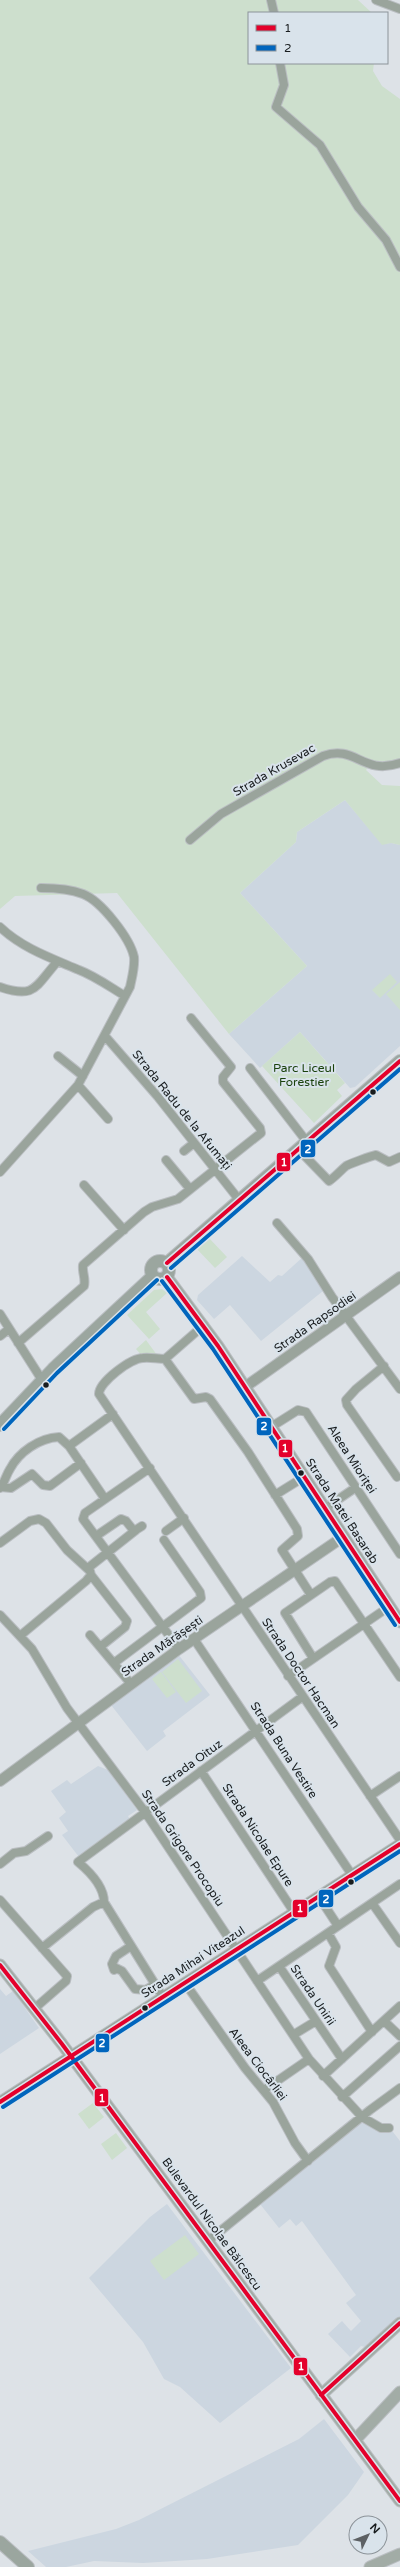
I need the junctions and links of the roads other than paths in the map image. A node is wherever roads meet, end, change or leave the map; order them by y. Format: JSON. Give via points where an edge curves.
{"nodes":[{"id":1,"x":271,"y":0,"type":"edge"},
{"id":2,"x":381,"y":1,"type":"edge"},
{"id":3,"x":400,"y":9,"type":"edge"},
{"id":4,"x":274,"y":12,"type":"edge"},
{"id":5,"x":280,"y":64,"type":"edge"},
{"id":6,"x":400,"y":267,"type":"edge"},
{"id":7,"x":400,"y":763,"type":"edge"},
{"id":8,"x":190,"y":840,"type":"dead end"},
{"id":9,"x":41,"y":888,"type":"dead end"},
{"id":10,"x":0,"y":927,"type":"edge"},
{"id":11,"x":57,"y":962,"type":"junction"},
{"id":12,"x":0,"y":987,"type":"edge"},
{"id":13,"x":125,"y":996,"type":"junction"},
{"id":14,"x":191,"y":1018,"type":"dead end"},
{"id":15,"x":105,"y":1036,"type":"junction"},
{"id":16,"x":58,"y":1056,"type":"dead end"},
{"id":17,"x":400,"y":1061,"type":"edge"},
{"id":18,"x":250,"y":1068,"type":"dead end"},
{"id":19,"x":83,"y":1076,"type":"junction"},
{"id":20,"x":78,"y":1084,"type":"junction"},
{"id":21,"x":108,"y":1119,"type":"dead end"},
{"id":22,"x":194,"y":1143,"type":"junction"},
{"id":23,"x":303,"y":1146,"type":"junction"},
{"id":24,"x":184,"y":1151,"type":"dead end"},
{"id":25,"x":400,"y":1157,"type":"edge"},
{"id":26,"x":166,"y":1160,"type":"dead end"},
{"id":27,"x":1,"y":1168,"type":"edge"},
{"id":28,"x":214,"y":1168,"type":"junction"},
{"id":29,"x":84,"y":1185,"type":"dead end"},
{"id":30,"x":190,"y":1189,"type":"junction"},
{"id":31,"x":240,"y":1201,"type":"junction"},
{"id":32,"x":277,"y":1223,"type":"dead end"},
{"id":33,"x":124,"y":1230,"type":"junction"},
{"id":34,"x":167,"y":1263,"type":"junction"},
{"id":35,"x":153,"y":1276,"type":"junction"},
{"id":36,"x":167,"y":1277,"type":"junction"},
{"id":37,"x":400,"y":1277,"type":"edge"},
{"id":38,"x":0,"y":1314,"type":"edge"},
{"id":39,"x":347,"y":1315,"type":"junction"},
{"id":40,"x":204,"y":1325,"type":"junction"},
{"id":41,"x":9,"y":1329,"type":"junction"},
{"id":42,"x":0,"y":1336,"type":"edge"},
{"id":43,"x":18,"y":1343,"type":"junction"},
{"id":44,"x":165,"y":1359,"type":"junction"},
{"id":45,"x":384,"y":1366,"type":"junction"},
{"id":46,"x":42,"y":1380,"type":"junction"},
{"id":47,"x":245,"y":1387,"type":"junction"},
{"id":48,"x":400,"y":1389,"type":"edge"},
{"id":49,"x":113,"y":1414,"type":"junction"},
{"id":50,"x":0,"y":1425,"type":"edge"},
{"id":51,"x":271,"y":1427,"type":"junction"},
{"id":52,"x":69,"y":1446,"type":"junction"},
{"id":53,"x":81,"y":1462,"type":"junction"},
{"id":54,"x":150,"y":1468,"type":"junction"},
{"id":55,"x":304,"y":1477,"type":"junction"},
{"id":56,"x":397,"y":1477,"type":"dead end"},
{"id":57,"x":1,"y":1488,"type":"edge"},
{"id":58,"x":355,"y":1488,"type":"junction"},
{"id":59,"x":275,"y":1495,"type":"junction"},
{"id":60,"x":105,"y":1499,"type":"junction"},
{"id":61,"x":324,"y":1509,"type":"junction"},
{"id":62,"x":184,"y":1518,"type":"junction"},
{"id":63,"x":166,"y":1530,"type":"dead end"},
{"id":64,"x":96,"y":1536,"type":"junction"},
{"id":65,"x":343,"y":1537,"type":"junction"},
{"id":66,"x":164,"y":1540,"type":"dead end"},
{"id":67,"x":0,"y":1543,"type":"edge"},
{"id":68,"x":108,"y":1552,"type":"junction"},
{"id":69,"x":400,"y":1554,"type":"edge"},
{"id":70,"x":295,"y":1570,"type":"junction"},
{"id":71,"x":89,"y":1571,"type":"junction"},
{"id":72,"x":311,"y":1595,"type":"junction"},
{"id":73,"x":242,"y":1606,"type":"junction"},
{"id":74,"x":390,"y":1606,"type":"junction"},
{"id":75,"x":0,"y":1614,"type":"edge"},
{"id":76,"x":400,"y":1622,"type":"edge"},
{"id":77,"x":364,"y":1624,"type":"junction"},
{"id":78,"x":163,"y":1626,"type":"junction"},
{"id":79,"x":21,"y":1635,"type":"junction"},
{"id":80,"x":90,"y":1635,"type":"dead end"},
{"id":81,"x":194,"y":1639,"type":"junction"},
{"id":82,"x":100,"y":1647,"type":"junction"},
{"id":83,"x":179,"y":1649,"type":"junction"},
{"id":84,"x":313,"y":1658,"type":"junction"},
{"id":85,"x":114,"y":1663,"type":"junction"},
{"id":86,"x":288,"y":1676,"type":"junction"},
{"id":87,"x":400,"y":1677,"type":"edge"},
{"id":88,"x":131,"y":1684,"type":"junction"},
{"id":89,"x":302,"y":1698,"type":"junction"},
{"id":90,"x":78,"y":1723,"type":"junction"},
{"id":91,"x":256,"y":1730,"type":"junction"},
{"id":92,"x":201,"y":1771,"type":"junction"},
{"id":93,"x":400,"y":1776,"type":"edge"},
{"id":94,"x":0,"y":1781,"type":"edge"},
{"id":95,"x":370,"y":1796,"type":"junction"},
{"id":96,"x":145,"y":1812,"type":"junction"},
{"id":97,"x":48,"y":1836,"type":"dead end"},
{"id":98,"x":400,"y":1840,"type":"edge"},
{"id":99,"x":400,"y":1844,"type":"edge"},
{"id":100,"x":0,"y":1864,"type":"edge"},
{"id":101,"x":352,"y":1875,"type":"junction"},
{"id":102,"x":400,"y":1884,"type":"edge"},
{"id":103,"x":319,"y":1897,"type":"junction"},
{"id":104,"x":0,"y":1900,"type":"edge"},
{"id":105,"x":104,"y":1902,"type":"junction"},
{"id":106,"x":372,"y":1902,"type":"junction"},
{"id":107,"x":294,"y":1912,"type":"junction"},
{"id":108,"x":338,"y":1926,"type":"junction"},
{"id":109,"x":328,"y":1933,"type":"junction"},
{"id":110,"x":400,"y":1943,"type":"edge"},
{"id":111,"x":131,"y":1946,"type":"junction"},
{"id":112,"x":42,"y":1948,"type":"junction"},
{"id":113,"x":236,"y":1950,"type":"junction"},
{"id":114,"x":0,"y":1965,"type":"edge"},
{"id":115,"x":279,"y":1966,"type":"junction"},
{"id":116,"x":257,"y":1981,"type":"junction"},
{"id":117,"x":185,"y":1983,"type":"junction"},
{"id":118,"x":155,"y":1984,"type":"junction"},
{"id":119,"x":163,"y":1997,"type":"junction"},
{"id":120,"x":400,"y":2006,"type":"edge"},
{"id":121,"x":35,"y":2008,"type":"junction"},
{"id":122,"x":316,"y":2021,"type":"junction"},
{"id":123,"x":384,"y":2021,"type":"junction"},
{"id":124,"x":372,"y":2032,"type":"junction"},
{"id":125,"x":293,"y":2035,"type":"junction"},
{"id":126,"x":400,"y":2036,"type":"edge"},
{"id":127,"x":400,"y":2046,"type":"edge"},
{"id":128,"x":71,"y":2056,"type":"junction"},
{"id":129,"x":309,"y":2059,"type":"junction"},
{"id":130,"x":342,"y":2059,"type":"junction"},
{"id":131,"x":323,"y":2076,"type":"junction"},
{"id":132,"x":400,"y":2088,"type":"edge"},
{"id":133,"x":264,"y":2090,"type":"junction"},
{"id":134,"x":342,"y":2097,"type":"junction"},
{"id":135,"x":0,"y":2102,"type":"edge"},
{"id":136,"x":362,"y":2117,"type":"junction"},
{"id":137,"x":389,"y":2128,"type":"dead end"},
{"id":138,"x":308,"y":2161,"type":"junction"},
{"id":139,"x":208,"y":2241,"type":"junction"},
{"id":140,"x":400,"y":2323,"type":"edge"},
{"id":141,"x":400,"y":2393,"type":"edge"},
{"id":142,"x":321,"y":2395,"type":"junction"},
{"id":143,"x":355,"y":2440,"type":"junction"},
{"id":144,"x":399,"y":2497,"type":"edge"},
{"id":145,"x":0,"y":2542,"type":"edge"},
{"id":146,"x":0,"y":2551,"type":"edge"},
{"id":147,"x":400,"y":2554,"type":"edge"},
{"id":148,"x":18,"y":2567,"type":"edge"},
{"id":149,"x":28,"y":2567,"type":"edge"},
{"id":150,"x":370,"y":2567,"type":"edge"}],
"edges":[{"from":1,"to":4,"type":"street"},
{"from":2,"to":3,"type":"street"},
{"from":5,"to":6,"type":"street","via":[[284,85],[276,107],[320,145],[358,207],[386,240]]},
{"from":7,"to":8,"type":"street","name":"Strada Krusevac","via":[[378,768],[346,754],[330,753],[221,814]]},
{"from":9,"to":13,"type":"street","via":[[62,888],[84,894],[94,899],[117,926],[134,957],[133,975]]},
{"from":10,"to":11,"type":"street","via":[[18,941]]},
{"from":11,"to":12,"type":"street","via":[[35,987],[27,992],[17,993]]},
{"from":11,"to":13,"type":"street","via":[[80,970]]},
{"from":13,"to":15,"type":"street"},
{"from":14,"to":28,"type":"street","via":[[231,1067],[223,1077],[223,1082],[262,1131]]},
{"from":15,"to":19,"type":"street"},
{"from":15,"to":22,"type":"street","name":"Strada Radu de la Afumați","via":[[158,1096]]},
{"from":16,"to":19,"type":"street"},
{"from":17,"to":23,"type":"main road"},
{"from":18,"to":23,"type":"street"},
{"from":19,"to":20,"type":"street"},
{"from":20,"to":21,"type":"street"},
{"from":20,"to":27,"type":"street"},
{"from":22,"to":24,"type":"street"},
{"from":22,"to":28,"type":"street","name":"Strada Radu de la Afumați"},
{"from":23,"to":25,"type":"street","via":[[329,1181],[347,1166],[357,1164],[369,1156],[376,1154],[389,1162]]},
{"from":23,"to":31,"type":"main road"},
{"from":26,"to":30,"type":"street"},
{"from":28,"to":30,"type":"street"},
{"from":28,"to":31,"type":"street","name":"Strada Radu de la Afumați"},
{"from":29,"to":33,"type":"street"},
{"from":30,"to":33,"type":"street","via":[[178,1199],[152,1207]]},
{"from":31,"to":34,"type":"main road"},
{"from":32,"to":39,"type":"street","via":[[308,1259]]},
{"from":33,"to":43,"type":"street","via":[[83,1265],[82,1272],[86,1279],[84,1286]]},
{"from":34,"to":35,"type":"main road","via":[[154,1263],[151,1271]]},
{"from":34,"to":36,"type":"main road"},
{"from":35,"to":36,"type":"main road","via":[[158,1279]]},
{"from":35,"to":46,"type":"main road"},
{"from":36,"to":40,"type":"main road","name":"Strada Matei Basarab"},
{"from":37,"to":39,"type":"street","name":"Strada Rapsodiei"},
{"from":38,"to":41,"type":"street"},
{"from":39,"to":45,"type":"street"},
{"from":39,"to":47,"type":"street","name":"Strada Rapsodiei"},
{"from":40,"to":44,"type":"street"},
{"from":40,"to":47,"type":"main road","name":"Strada Matei Basarab"},
{"from":41,"to":42,"type":"street"},
{"from":41,"to":43,"type":"street"},
{"from":43,"to":46,"type":"street"},
{"from":44,"to":49,"type":"street","name":"Strada Doctor Hacman","via":[[143,1358],[129,1362],[102,1386],[99,1394]]},
{"from":44,"to":59,"type":"street","via":[[194,1399],[210,1399]]},
{"from":45,"to":48,"type":"street"},
{"from":45,"to":56,"type":"street","via":[[346,1400]]},
{"from":46,"to":50,"type":"main road"},
{"from":47,"to":51,"type":"main road","name":"Strada Matei Basarab"},
{"from":49,"to":52,"type":"street"},
{"from":49,"to":54,"type":"street","name":"Strada Doctor Hacman"},
{"from":51,"to":55,"type":"main road","name":"Strada Matei Basarab"},
{"from":51,"to":58,"type":"street","name":"Aleea Mioriței","via":[[298,1410],[306,1412]]},
{"from":52,"to":53,"type":"street"},
{"from":52,"to":57,"type":"street","via":[[59,1437],[30,1447],[10,1467]]},
{"from":53,"to":57,"type":"street","via":[[50,1486],[43,1485],[32,1474],[11,1488]]},
{"from":53,"to":60,"type":"street"},
{"from":54,"to":60,"type":"street"},
{"from":54,"to":62,"type":"street","name":"Strada Doctor Hacman"},
{"from":55,"to":59,"type":"street"},
{"from":55,"to":61,"type":"main road","name":"Strada Matei Basarab"},
{"from":58,"to":61,"type":"street"},
{"from":58,"to":69,"type":"street","name":"Aleea Mioriței"},
{"from":59,"to":70,"type":"street","via":[[299,1532],[298,1536],[282,1550]]},
{"from":60,"to":64,"type":"street","via":[[83,1516]]},
{"from":61,"to":65,"type":"main road","name":"Strada Matei Basarab"},
{"from":62,"to":63,"type":"street"},
{"from":62,"to":73,"type":"street","name":"Strada Doctor Hacman"},
{"from":64,"to":68,"type":"street"},
{"from":64,"to":68,"type":"street","via":[[121,1519],[134,1531],[139,1528]]},
{"from":65,"to":70,"type":"street","name":"Strada Mărășești"},
{"from":65,"to":74,"type":"main road","name":"Strada Matei Basarab"},
{"from":66,"to":78,"type":"street","via":[[201,1595],[197,1602]]},
{"from":67,"to":71,"type":"street","via":[[30,1520],[39,1519],[46,1523],[67,1550]]},
{"from":68,"to":71,"type":"street"},
{"from":68,"to":78,"type":"street"},
{"from":70,"to":72,"type":"street"},
{"from":70,"to":73,"type":"street","name":"Strada Mărășești"},
{"from":71,"to":79,"type":"street","via":[[86,1581]]},
{"from":71,"to":82,"type":"street","via":[[127,1621],[125,1627]]},
{"from":72,"to":77,"type":"street","via":[[334,1581]]},
{"from":72,"to":84,"type":"street","via":[[285,1613]]},
{"from":73,"to":81,"type":"street","name":"Strada Mărășești"},
{"from":73,"to":86,"type":"street","name":"Strada Doctor Hacman"},
{"from":74,"to":76,"type":"main road","name":"Strada Matei Basarab"},
{"from":74,"to":77,"type":"street"},
{"from":75,"to":79,"type":"street","name":"Strada Grigore Procopiu"},
{"from":77,"to":84,"type":"street"},
{"from":77,"to":87,"type":"street"},
{"from":78,"to":83,"type":"street"},
{"from":78,"to":85,"type":"street"},
{"from":79,"to":90,"type":"street","name":"Strada Grigore Procopiu"},
{"from":80,"to":82,"type":"street"},
{"from":81,"to":83,"type":"street","name":"Strada Mărășești"},
{"from":81,"to":91,"type":"street","name":"Strada Buna Vestire"},
{"from":82,"to":85,"type":"street"},
{"from":83,"to":88,"type":"street","name":"Strada Mărășești"},
{"from":84,"to":86,"type":"street"},
{"from":85,"to":88,"type":"street"},
{"from":86,"to":89,"type":"street","name":"Strada Doctor Hacman"},
{"from":88,"to":90,"type":"street","name":"Strada Mărășești"},
{"from":89,"to":91,"type":"street","name":"Strada Oituz"},
{"from":89,"to":95,"type":"street","name":"Strada Doctor Hacman"},
{"from":90,"to":94,"type":"street","name":"Strada Mărășești"},
{"from":90,"to":96,"type":"street","name":"Strada Grigore Procopiu"},
{"from":91,"to":92,"type":"street","name":"Strada Oituz"},
{"from":91,"to":101,"type":"street","name":"Strada Buna Vestire"},
{"from":92,"to":96,"type":"street","name":"Strada Oituz"},
{"from":92,"to":107,"type":"street","name":"Strada Nicolae Epure"},
{"from":93,"to":95,"type":"street"},
{"from":95,"to":98,"type":"street","name":"Strada Doctor Hacman"},
{"from":96,"to":105,"type":"street","name":"Strada Oituz","via":[[78,1862],[104,1893]]},
{"from":96,"to":113,"type":"street","name":"Strada Grigore Procopiu"},
{"from":97,"to":100,"type":"street","via":[[26,1851],[14,1853]]},
{"from":99,"to":101,"type":"street","name":"Strada Mihai Viteazul"},
{"from":101,"to":103,"type":"street","name":"Strada Mihai Viteazul"},
{"from":102,"to":106,"type":"street","name":"Strada Unirii"},
{"from":103,"to":107,"type":"street","name":"Strada Mihai Viteazul"},
{"from":103,"to":108,"type":"street"},
{"from":104,"to":112,"type":"street"},
{"from":105,"to":111,"type":"street"},
{"from":105,"to":112,"type":"street","via":[[93,1907]]},
{"from":106,"to":108,"type":"street","name":"Strada Unirii"},
{"from":106,"to":110,"type":"street"},
{"from":107,"to":113,"type":"street","name":"Strada Mihai Viteazul"},
{"from":108,"to":109,"type":"street","name":"Strada Unirii"},
{"from":109,"to":115,"type":"street","name":"Strada Unirii"},
{"from":109,"to":124,"type":"street","via":[[336,1947],[329,1966]]},
{"from":111,"to":118,"type":"street"},
{"from":111,"to":118,"type":"street","via":[[114,1957],[112,1964],[115,1969],[122,1971],[136,1989],[146,1990]]},
{"from":112,"to":121,"type":"street","via":[[67,1976],[66,1981]]},
{"from":113,"to":116,"type":"street","name":"Strada Grigore Procopiu"},
{"from":113,"to":117,"type":"street","name":"Strada Mihai Viteazul"},
{"from":114,"to":121,"type":"main road","name":"Bulevardul Nicolae Bălcescu"},
{"from":115,"to":116,"type":"street"},
{"from":115,"to":122,"type":"street","name":"Strada Unirii"},
{"from":116,"to":125,"type":"street","name":"Strada Grigore Procopiu"},
{"from":117,"to":119,"type":"street","name":"Strada Mihai Viteazul"},
{"from":117,"to":133,"type":"street","name":"Aleea Ciocârliei"},
{"from":118,"to":119,"type":"street"},
{"from":119,"to":128,"type":"street","name":"Strada Mihai Viteazul"},
{"from":120,"to":123,"type":"street"},
{"from":121,"to":128,"type":"main road","name":"Bulevardul Nicolae Bălcescu"},
{"from":122,"to":125,"type":"street"},
{"from":122,"to":130,"type":"street","name":"Strada Unirii"},
{"from":123,"to":124,"type":"street"},
{"from":123,"to":126,"type":"street"},
{"from":124,"to":130,"type":"street"},
{"from":125,"to":129,"type":"street","name":"Strada Grigore Procopiu"},
{"from":127,"to":134,"type":"street"},
{"from":128,"to":135,"type":"street","name":"Strada Mihai Viteazul"},
{"from":128,"to":139,"type":"main road","name":"Bulevardul Nicolae Bălcescu"},
{"from":129,"to":131,"type":"street","name":"Strada Grigore Procopiu"},
{"from":129,"to":133,"type":"street"},
{"from":130,"to":131,"type":"street"},
{"from":131,"to":134,"type":"street","name":"Strada Grigore Procopiu"},
{"from":132,"to":136,"type":"street"},
{"from":133,"to":138,"type":"street","name":"Aleea Ciocârliei"},
{"from":134,"to":136,"type":"street","name":"Strada Grigore Procopiu"},
{"from":136,"to":137,"type":"street","name":"Strada Grigore Procopiu","via":[[381,2128]]},
{"from":136,"to":138,"type":"street"},
{"from":138,"to":139,"type":"street"},
{"from":139,"to":142,"type":"main road","name":"Bulevardul Nicolae Bălcescu"},
{"from":140,"to":142,"type":"main road"},
{"from":141,"to":143,"type":"main road"},
{"from":142,"to":143,"type":"main road","name":"Bulevardul Nicolae Bălcescu"},
{"from":143,"to":144,"type":"main road","name":"Bulevardul Nicolae Bălcescu"},
{"from":145,"to":149,"type":"main road"},
{"from":146,"to":148,"type":"main road"},
{"from":147,"to":150,"type":"main road"}]}
